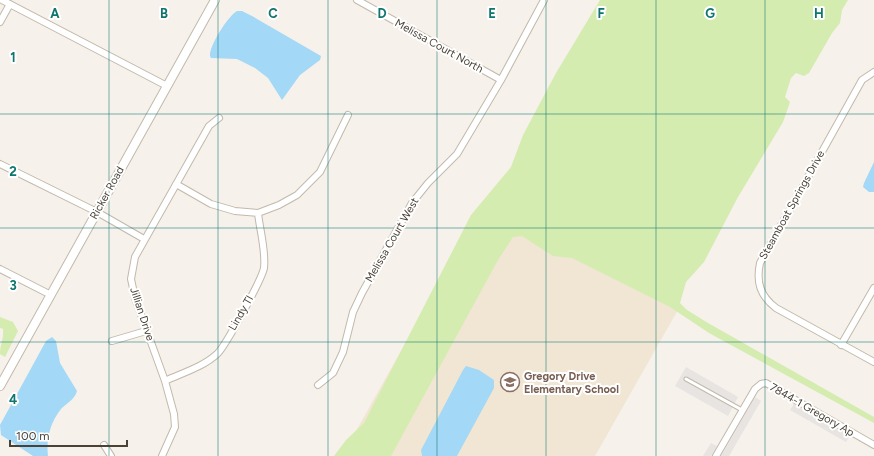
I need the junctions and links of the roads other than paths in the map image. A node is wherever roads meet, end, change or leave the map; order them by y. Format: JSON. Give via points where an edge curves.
{"nodes":[{"id":1,"x":2,"y":0,"type":"edge"},
{"id":2,"x":214,"y":0,"type":"edge"},
{"id":3,"x":357,"y":0,"type":"edge"},
{"id":4,"x":544,"y":0,"type":"edge"},
{"id":5,"x":10,"y":4,"type":"junction"},
{"id":6,"x":0,"y":22,"type":"edge"},
{"id":7,"x":874,"y":72,"type":"edge"},
{"id":8,"x":501,"y":80,"type":"junction"},
{"id":9,"x":167,"y":86,"type":"junction"},
{"id":10,"x":348,"y":115,"type":"dead end"},
{"id":11,"x":219,"y":118,"type":"dead end"},
{"id":12,"x":0,"y":164,"type":"edge"},
{"id":13,"x":176,"y":184,"type":"junction"},
{"id":14,"x":97,"y":212,"type":"junction"},
{"id":15,"x":258,"y":213,"type":"junction"},
{"id":16,"x":144,"y":239,"type":"junction"},
{"id":17,"x":0,"y":269,"type":"edge"},
{"id":18,"x":874,"y":288,"type":"edge"},
{"id":19,"x":51,"y":295,"type":"junction"},
{"id":20,"x":146,"y":331,"type":"junction"},
{"id":21,"x":112,"y":341,"type":"dead end"},
{"id":22,"x":841,"y":345,"type":"junction"},
{"id":23,"x":874,"y":362,"type":"edge"},
{"id":24,"x":686,"y":379,"type":"dead end"},
{"id":25,"x":165,"y":380,"type":"junction"},
{"id":26,"x":318,"y":385,"type":"dead end"},
{"id":27,"x":0,"y":386,"type":"edge"},
{"id":28,"x":742,"y":410,"type":"junction"},
{"id":29,"x":104,"y":445,"type":"dead end"},
{"id":30,"x":874,"y":446,"type":"edge"},
{"id":31,"x":111,"y":456,"type":"edge"},
{"id":32,"x":162,"y":456,"type":"edge"},
{"id":33,"x":716,"y":456,"type":"edge"}],
"edges":[{"from":1,"to":5,"type":"street"},
{"from":2,"to":9,"type":"street","name":"Ricker Road"},
{"from":3,"to":8,"type":"street","name":"Melissa Court North"},
{"from":4,"to":8,"type":"street","name":"Melissa Court West"},
{"from":5,"to":6,"type":"street"},
{"from":5,"to":9,"type":"street"},
{"from":7,"to":22,"type":"street","name":"Steamboat Springs Drive","via":[[862,80],[760,263],[758,273],[761,292],[771,305]]},
{"from":8,"to":26,"type":"street","name":"Melissa Court West","via":[[457,154],[412,202],[353,312],[343,352],[333,372]]},
{"from":9,"to":14,"type":"street","name":"Ricker Road"},
{"from":10,"to":15,"type":"street","via":[[320,172],[310,184],[279,206]]},
{"from":11,"to":13,"type":"street","name":"Jillian Drive","via":[[209,126]]},
{"from":12,"to":14,"type":"street"},
{"from":13,"to":15,"type":"street","via":[[211,204]]},
{"from":13,"to":16,"type":"street","name":"Jillian Drive"},
{"from":14,"to":16,"type":"street"},
{"from":14,"to":19,"type":"street","name":"Ricker Road"},
{"from":15,"to":25,"type":"street","name":"Lindy Tl","via":[[264,270],[256,287],[218,354],[201,365]]},
{"from":16,"to":20,"type":"street","name":"Jillian Drive","via":[[135,257],[131,279]]},
{"from":17,"to":19,"type":"street"},
{"from":18,"to":22,"type":"street"},
{"from":19,"to":27,"type":"street","name":"Ricker Road"},
{"from":20,"to":21,"type":"street"},
{"from":20,"to":25,"type":"street","name":"Jillian Drive"},
{"from":22,"to":23,"type":"street","name":"Steamboat Springs Drive"},
{"from":24,"to":28,"type":"lane"},
{"from":25,"to":32,"type":"street","name":"Jillian Drive","via":[[175,427]]},
{"from":28,"to":30,"type":"street","name":"7844-1 Gregory Ap","via":[[755,389],[766,383]]},
{"from":28,"to":33,"type":"street","name":"7844-1 Gregory Ap"},
{"from":29,"to":31,"type":"street"}]}
